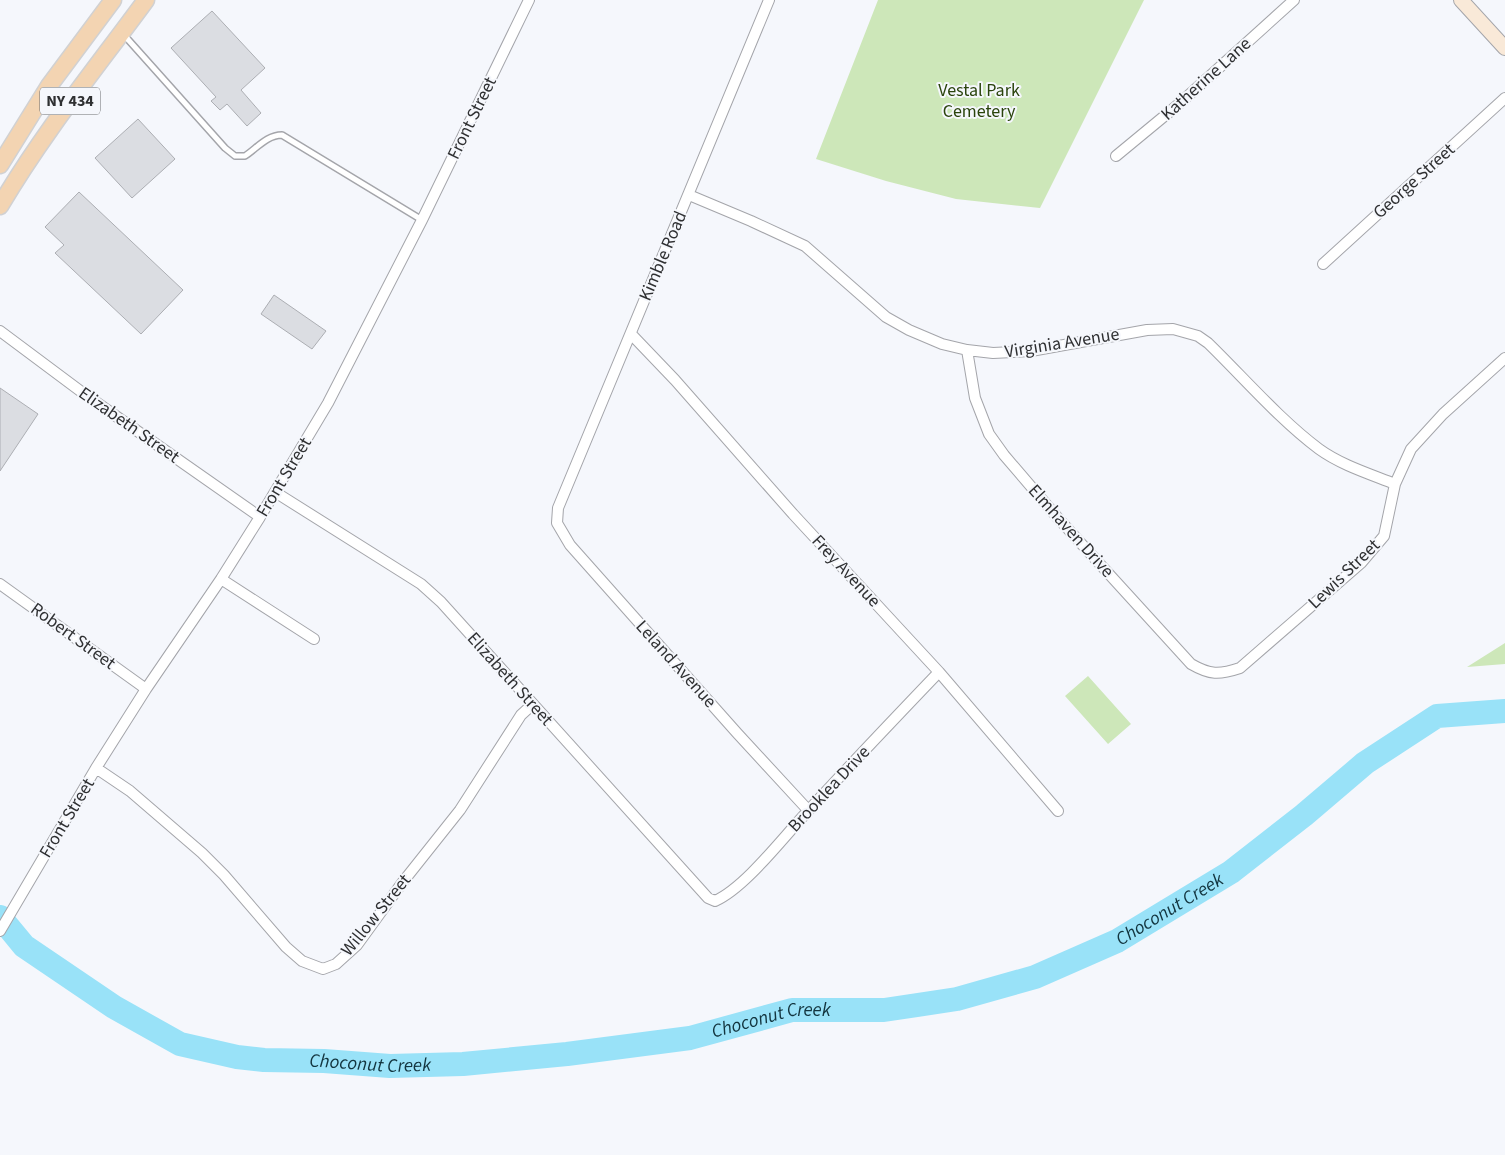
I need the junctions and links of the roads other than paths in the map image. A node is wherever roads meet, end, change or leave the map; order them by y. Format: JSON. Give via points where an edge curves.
{"nodes":[{"id":1,"x":113,"y":0,"type":"edge"},
{"id":2,"x":146,"y":0,"type":"edge"},
{"id":3,"x":529,"y":0,"type":"edge"},
{"id":4,"x":769,"y":0,"type":"edge"},
{"id":5,"x":1294,"y":0,"type":"edge"},
{"id":6,"x":1461,"y":0,"type":"edge"},
{"id":7,"x":122,"y":33,"type":"junction"},
{"id":8,"x":1505,"y":48,"type":"edge"},
{"id":9,"x":1505,"y":98,"type":"edge"},
{"id":10,"x":1116,"y":156,"type":"dead end"},
{"id":11,"x":0,"y":165,"type":"edge"},
{"id":12,"x":689,"y":195,"type":"junction"},
{"id":13,"x":0,"y":206,"type":"edge"},
{"id":14,"x":422,"y":220,"type":"junction"},
{"id":15,"x":1323,"y":264,"type":"dead end"},
{"id":16,"x":0,"y":331,"type":"edge"},
{"id":17,"x":631,"y":334,"type":"junction"},
{"id":18,"x":967,"y":350,"type":"junction"},
{"id":19,"x":1505,"y":358,"type":"edge"},
{"id":20,"x":1395,"y":484,"type":"junction"},
{"id":21,"x":275,"y":492,"type":"junction"},
{"id":22,"x":557,"y":511,"type":"joint"},
{"id":23,"x":260,"y":517,"type":"junction"},
{"id":24,"x":221,"y":579,"type":"junction"},
{"id":25,"x":0,"y":584,"type":"edge"},
{"id":26,"x":314,"y":639,"type":"dead end"},
{"id":27,"x":939,"y":672,"type":"junction"},
{"id":28,"x":1224,"y":674,"type":"joint"},
{"id":29,"x":146,"y":689,"type":"junction"},
{"id":30,"x":533,"y":704,"type":"junction"},
{"id":31,"x":96,"y":768,"type":"junction"},
{"id":32,"x":808,"y":810,"type":"junction"},
{"id":33,"x":1058,"y":811,"type":"dead end"},
{"id":34,"x":716,"y":900,"type":"joint"},
{"id":35,"x":0,"y":931,"type":"edge"}],
"edges":[{"from":1,"to":11,"type":"main road","number":"NY 434","via":[[49,86]]},
{"from":2,"to":7,"type":"main road","number":"NY 434"},
{"from":3,"to":14,"type":"street","name":"Front Street"},
{"from":4,"to":12,"type":"street","name":"Kimble Road"},
{"from":5,"to":10,"type":"street","name":"Katherine Lane"},
{"from":6,"to":8,"type":"street"},
{"from":7,"to":13,"type":"main road","number":"NY 434","via":[[24,164]]},
{"from":7,"to":14,"type":"lane","via":[[225,148],[236,156],[245,156],[266,139],[282,135]]},
{"from":9,"to":15,"type":"street","name":"George Street"},
{"from":12,"to":17,"type":"street","name":"Kimble Road"},
{"from":12,"to":18,"type":"street","name":"Virginia Avenue","via":[[806,246],[886,317],[942,344]]},
{"from":14,"to":21,"type":"street","name":"Front Street","via":[[328,403]]},
{"from":16,"to":23,"type":"street","name":"Elizabeth Street"},
{"from":17,"to":22,"type":"street","name":"Kimble Road"},
{"from":17,"to":27,"type":"street","name":"Frey Avenue"},
{"from":18,"to":20,"type":"street","name":"Virginia Avenue","via":[[993,353],[1031,351],[1147,330],[1173,329],[1198,336],[1321,450]]},
{"from":18,"to":28,"type":"street","name":"Elmhaven Drive","via":[[975,398],[989,434],[1004,455],[1191,664],[1205,673]]},
{"from":19,"to":20,"type":"street","name":"Lewis Street","via":[[1443,414],[1411,449]]},
{"from":20,"to":28,"type":"street","name":"Lewis Street","via":[[1384,536],[1373,551],[1240,668]]},
{"from":21,"to":23,"type":"street","name":"Front Street"},
{"from":21,"to":30,"type":"street","name":"Elizabeth Street","via":[[421,584]]},
{"from":22,"to":32,"type":"street","name":"Leland Avenue","via":[[557,523],[570,545]]},
{"from":23,"to":24,"type":"street","name":"Front Street"},
{"from":24,"to":26,"type":"street"},
{"from":24,"to":29,"type":"street","name":"Front Street"},
{"from":25,"to":29,"type":"street","name":"Robert Street"},
{"from":27,"to":32,"type":"street","name":"Brooklea Drive"},
{"from":27,"to":33,"type":"street","name":"Frey Avenue"},
{"from":29,"to":31,"type":"street","name":"Front Street"},
{"from":30,"to":31,"type":"street","name":"Willow Street","via":[[521,715],[460,810],[357,945],[336,964],[323,969],[296,957],[202,853],[130,791]]},
{"from":30,"to":34,"type":"street","name":"Elizabeth Street","via":[[708,898]]},
{"from":31,"to":35,"type":"street","name":"Front Street"},
{"from":32,"to":34,"type":"street","name":"Brooklea Drive","via":[[754,869],[727,895]]}]}
